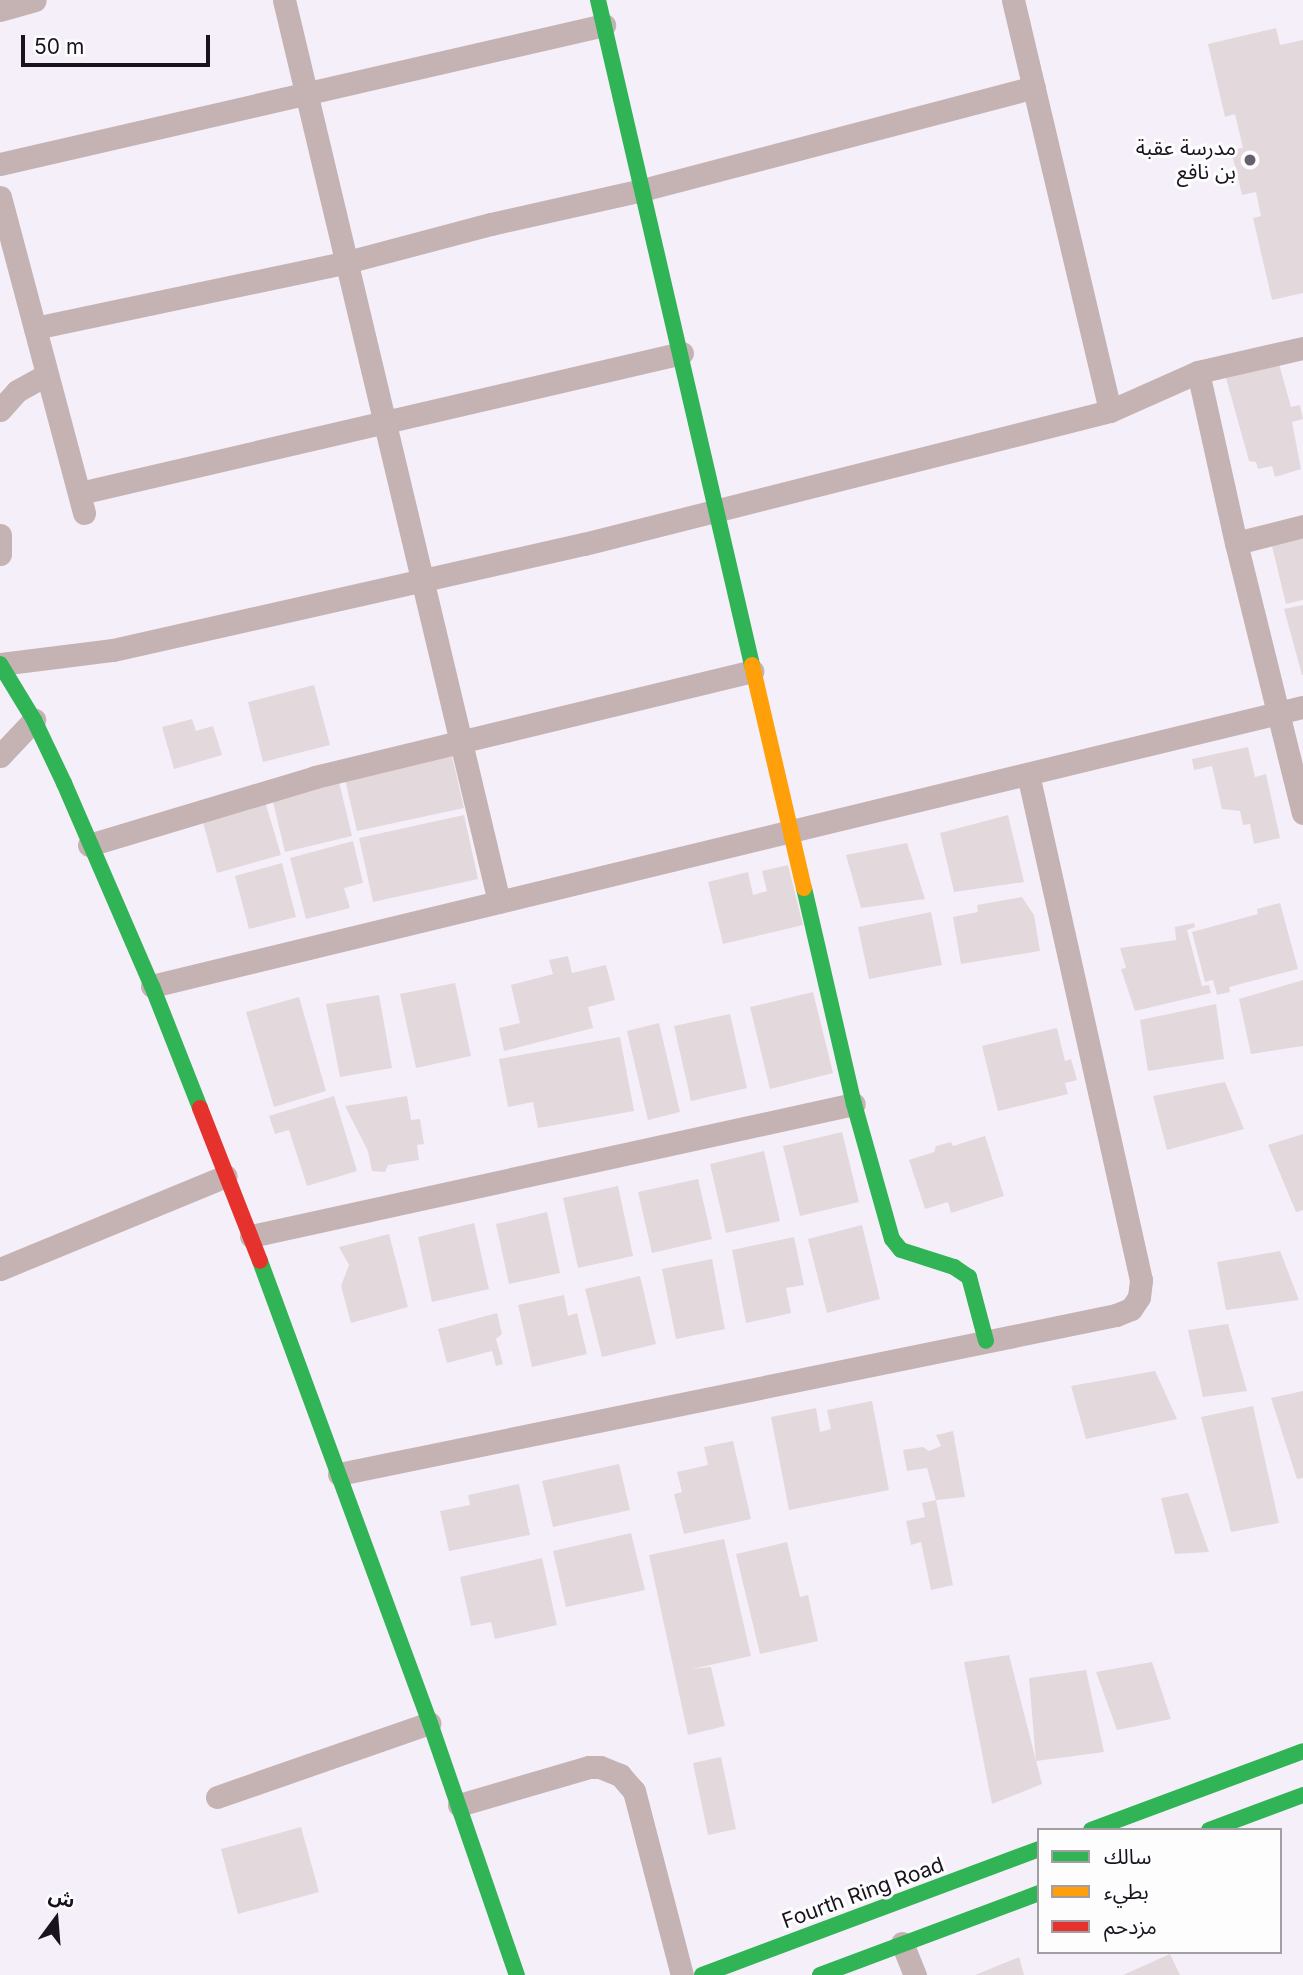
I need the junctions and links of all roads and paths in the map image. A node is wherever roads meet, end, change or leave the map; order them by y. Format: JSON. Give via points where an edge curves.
{"nodes":[{"id":1,"x":35,"y":0,"type":"edge"},
{"id":2,"x":284,"y":0,"type":"edge"},
{"id":3,"x":598,"y":0,"type":"edge"},
{"id":4,"x":1013,"y":0,"type":"edge"},
{"id":5,"x":0,"y":10,"type":"edge"},
{"id":6,"x":604,"y":25,"type":"junction"},
{"id":7,"x":1034,"y":87,"type":"junction"},
{"id":8,"x":306,"y":93,"type":"junction"},
{"id":9,"x":0,"y":164,"type":"edge"},
{"id":10,"x":642,"y":190,"type":"junction"},
{"id":11,"x":0,"y":197,"type":"edge"},
{"id":12,"x":347,"y":262,"type":"junction"},
{"id":13,"x":35,"y":328,"type":"junction"},
{"id":14,"x":1303,"y":348,"type":"edge"},
{"id":15,"x":682,"y":353,"type":"junction"},
{"id":16,"x":1198,"y":372,"type":"junction"},
{"id":17,"x":46,"y":375,"type":"junction"},
{"id":18,"x":0,"y":410,"type":"edge"},
{"id":19,"x":1110,"y":411,"type":"junction"},
{"id":20,"x":383,"y":422,"type":"junction"},
{"id":21,"x":718,"y":512,"type":"junction"},
{"id":22,"x":1303,"y":526,"type":"edge"},
{"id":23,"x":0,"y":535,"type":"edge"},
{"id":24,"x":1236,"y":543,"type":"junction"},
{"id":25,"x":0,"y":554,"type":"edge"},
{"id":26,"x":423,"y":581,"type":"junction"},
{"id":27,"x":0,"y":664,"type":"edge"},
{"id":28,"x":752,"y":671,"type":"junction"},
{"id":29,"x":1303,"y":707,"type":"edge"},
{"id":30,"x":1279,"y":713,"type":"junction"},
{"id":31,"x":34,"y":720,"type":"junction"},
{"id":32,"x":460,"y":740,"type":"junction"},
{"id":33,"x":0,"y":757,"type":"edge"},
{"id":34,"x":1028,"y":774,"type":"junction"},
{"id":35,"x":1303,"y":813,"type":"edge"},
{"id":36,"x":789,"y":831,"type":"junction"},
{"id":37,"x":89,"y":845,"type":"junction"},
{"id":38,"x":499,"y":902,"type":"junction"},
{"id":39,"x":152,"y":986,"type":"junction"},
{"id":40,"x":853,"y":1104,"type":"junction"},
{"id":41,"x":226,"y":1176,"type":"junction"},
{"id":42,"x":251,"y":1236,"type":"junction"},
{"id":43,"x":0,"y":1269,"type":"edge"},
{"id":44,"x":986,"y":1342,"type":"junction"},
{"id":45,"x":339,"y":1475,"type":"junction"},
{"id":46,"x":430,"y":1723,"type":"junction"},
{"id":47,"x":1303,"y":1751,"type":"edge"},
{"id":48,"x":1303,"y":1795,"type":"edge"},
{"id":49,"x":218,"y":1797,"type":"dead end"},
{"id":50,"x":459,"y":1805,"type":"junction"},
{"id":51,"x":1096,"y":1828,"type":"edge"},
{"id":52,"x":1214,"y":1828,"type":"edge"},
{"id":53,"x":1037,"y":1850,"type":"edge"},
{"id":54,"x":1037,"y":1894,"type":"edge"},
{"id":55,"x":902,"y":1943,"type":"junction"},
{"id":56,"x":517,"y":1975,"type":"edge"},
{"id":57,"x":682,"y":1975,"type":"edge"},
{"id":58,"x":702,"y":1975,"type":"edge"},
{"id":59,"x":820,"y":1975,"type":"edge"},
{"id":60,"x":915,"y":1975,"type":"edge"}],
"edges":[{"from":1,"to":5,"type":"street"},
{"from":2,"to":8,"type":"street"},
{"from":3,"to":6,"type":"street"},
{"from":4,"to":7,"type":"street"},
{"from":6,"to":8,"type":"street"},
{"from":6,"to":10,"type":"street"},
{"from":7,"to":10,"type":"street"},
{"from":7,"to":19,"type":"street"},
{"from":8,"to":9,"type":"street"},
{"from":8,"to":12,"type":"street"},
{"from":10,"to":12,"type":"street"},
{"from":10,"to":15,"type":"street"},
{"from":11,"to":13,"type":"street"},
{"from":12,"to":13,"type":"street"},
{"from":12,"to":20,"type":"street"},
{"from":13,"to":17,"type":"street"},
{"from":14,"to":16,"type":"street"},
{"from":15,"to":20,"type":"street"},
{"from":15,"to":21,"type":"street"},
{"from":16,"to":19,"type":"street"},
{"from":16,"to":24,"type":"street"},
{"from":17,"to":18,"type":"street","via":[[17,391]]},
{"from":17,"to":20,"type":"street","via":[[82,503]]},
{"from":19,"to":21,"type":"street"},
{"from":20,"to":26,"type":"street"},
{"from":21,"to":26,"type":"street"},
{"from":21,"to":28,"type":"street"},
{"from":22,"to":24,"type":"street"},
{"from":23,"to":25,"type":"street"},
{"from":24,"to":30,"type":"street"},
{"from":26,"to":27,"type":"street","via":[[113,650]]},
{"from":26,"to":32,"type":"street"},
{"from":27,"to":31,"type":"street"},
{"from":28,"to":32,"type":"street"},
{"from":28,"to":36,"type":"street"},
{"from":29,"to":30,"type":"street"},
{"from":30,"to":34,"type":"street"},
{"from":30,"to":35,"type":"street"},
{"from":31,"to":33,"type":"street"},
{"from":31,"to":37,"type":"street"},
{"from":32,"to":37,"type":"street","via":[[315,777]]},
{"from":32,"to":38,"type":"street"},
{"from":34,"to":36,"type":"street"},
{"from":34,"to":44,"type":"street","via":[[1141,1280],[1139,1297],[1131,1309],[1116,1315]]},
{"from":36,"to":38,"type":"street"},
{"from":36,"to":40,"type":"street"},
{"from":37,"to":39,"type":"street"},
{"from":38,"to":39,"type":"street"},
{"from":39,"to":41,"type":"street"},
{"from":40,"to":42,"type":"street"},
{"from":40,"to":44,"type":"street","via":[[892,1239],[901,1250],[954,1267],[969,1277]]},
{"from":41,"to":42,"type":"street"},
{"from":41,"to":43,"type":"street"},
{"from":42,"to":45,"type":"street"},
{"from":44,"to":45,"type":"street"},
{"from":45,"to":46,"type":"street"},
{"from":46,"to":49,"type":"street"},
{"from":46,"to":50,"type":"street"},
{"from":47,"to":51,"type":"street"},
{"from":48,"to":52,"type":"street"},
{"from":50,"to":56,"type":"street"},
{"from":50,"to":57,"type":"street","via":[[589,1767],[620,1775],[634,1791]]},
{"from":53,"to":58,"type":"street","name":"Fourth Ring Road"},
{"from":54,"to":55,"type":"street"},
{"from":55,"to":59,"type":"street"},
{"from":55,"to":60,"type":"street"}]}
